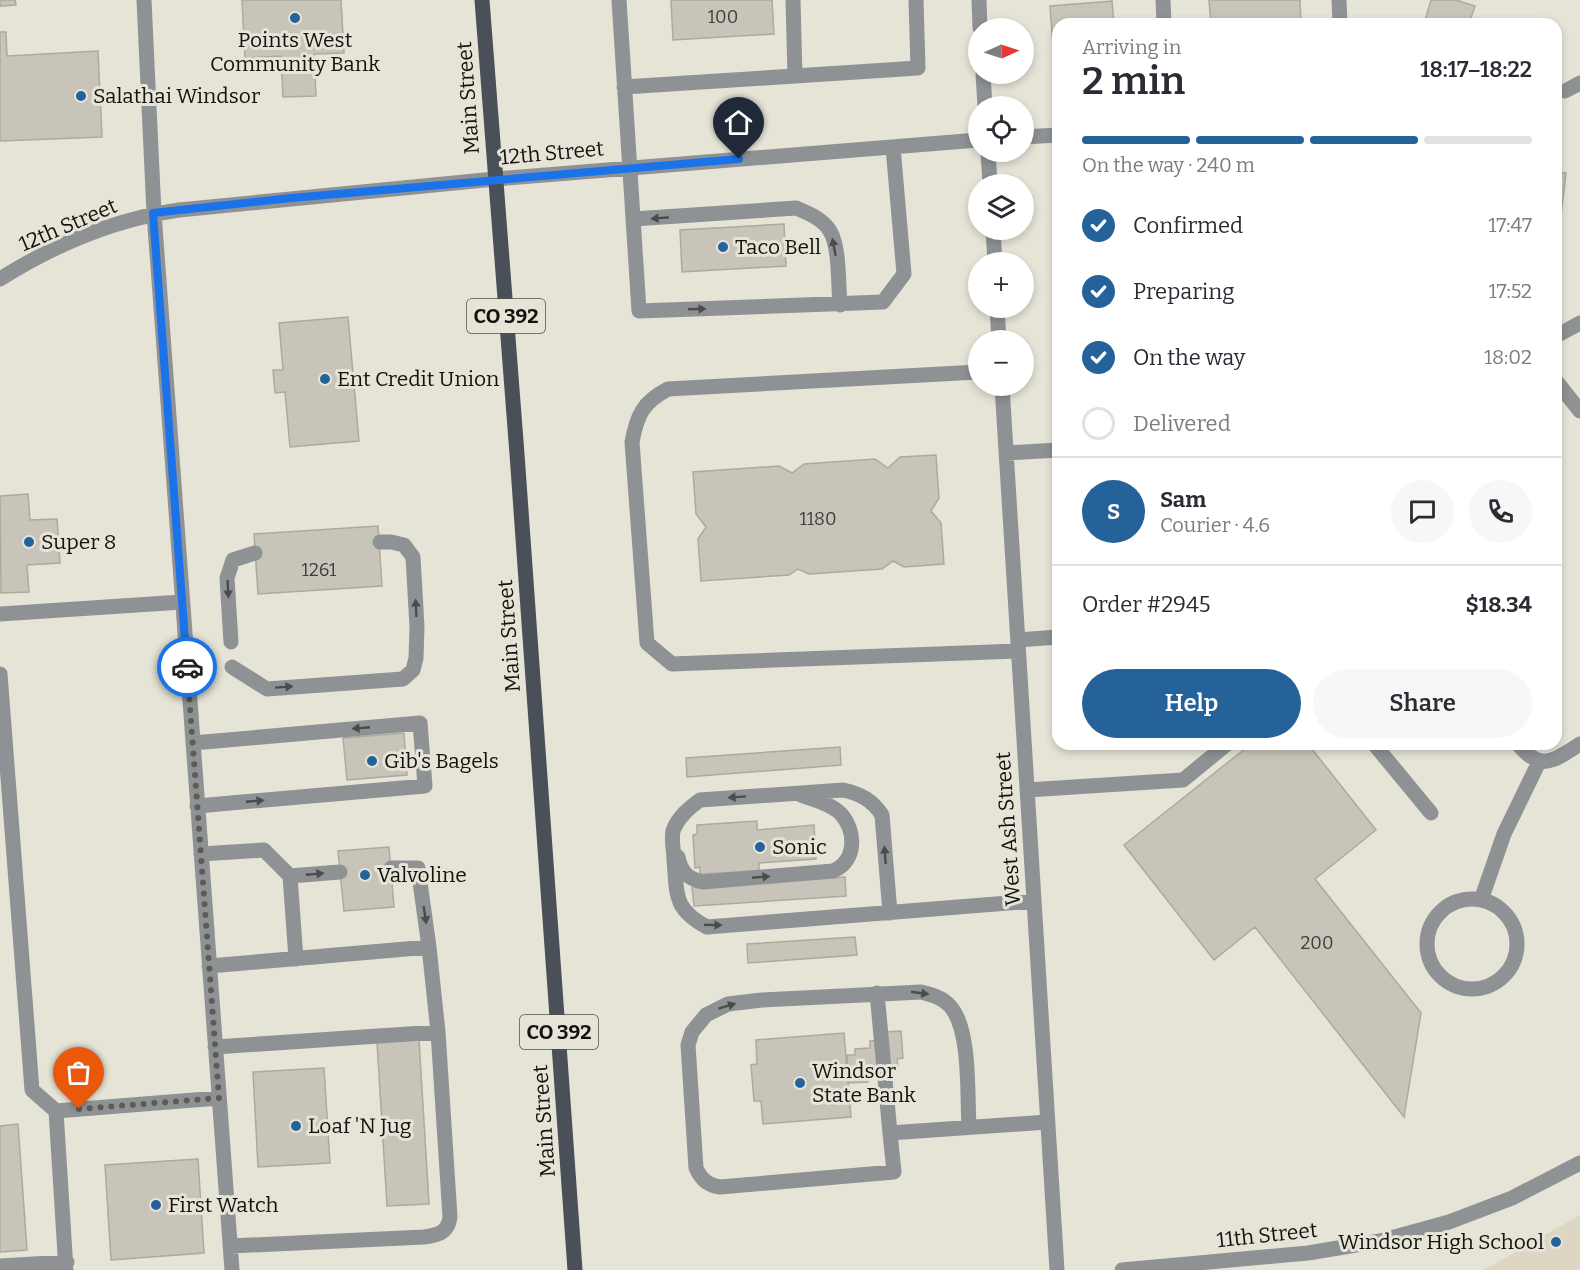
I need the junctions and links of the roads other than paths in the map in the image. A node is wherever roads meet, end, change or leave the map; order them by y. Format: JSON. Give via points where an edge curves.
{"nodes":[{"id":1,"x":144,"y":0,"type":"edge"},
{"id":2,"x":482,"y":0,"type":"edge"},
{"id":3,"x":619,"y":0,"type":"edge"},
{"id":4,"x":793,"y":0,"type":"edge"},
{"id":5,"x":916,"y":0,"type":"edge"},
{"id":6,"x":979,"y":0,"type":"edge"},
{"id":7,"x":1163,"y":0,"type":"edge"},
{"id":8,"x":1338,"y":0,"type":"edge"},
{"id":9,"x":980,"y":18,"type":"edge"},
{"id":10,"x":1164,"y":18,"type":"edge"},
{"id":11,"x":1340,"y":18,"type":"edge"},
{"id":12,"x":795,"y":76,"type":"junction"},
{"id":13,"x":1580,"y":82,"type":"edge"},
{"id":14,"x":624,"y":87,"type":"junction"},
{"id":15,"x":1565,"y":91,"type":"dead end"},
{"id":16,"x":1052,"y":135,"type":"edge"},
{"id":17,"x":1034,"y":136,"type":"edge"},
{"id":18,"x":968,"y":141,"type":"edge"},
{"id":19,"x":893,"y":147,"type":"junction"},
{"id":20,"x":630,"y":168,"type":"junction"},
{"id":21,"x":495,"y":179,"type":"junction"},
{"id":22,"x":153,"y":213,"type":"junction"},
{"id":23,"x":633,"y":219,"type":"junction"},
{"id":24,"x":0,"y":279,"type":"edge"},
{"id":25,"x":840,"y":305,"type":"junction"},
{"id":26,"x":1580,"y":323,"type":"edge"},
{"id":27,"x":1562,"y":333,"type":"edge"},
{"id":28,"x":968,"y":373,"type":"edge"},
{"id":29,"x":1562,"y":388,"type":"edge"},
{"id":30,"x":1003,"y":396,"type":"edge"},
{"id":31,"x":1580,"y":411,"type":"edge"},
{"id":32,"x":1052,"y":450,"type":"edge"},
{"id":33,"x":1006,"y":453,"type":"junction"},
{"id":34,"x":380,"y":543,"type":"tunnel mouth"},
{"id":35,"x":255,"y":553,"type":"tunnel mouth"},
{"id":36,"x":182,"y":602,"type":"junction"},
{"id":37,"x":0,"y":614,"type":"edge"},
{"id":38,"x":1052,"y":638,"type":"edge"},
{"id":39,"x":231,"y":642,"type":"dead end"},
{"id":40,"x":1018,"y":646,"type":"junction"},
{"id":41,"x":232,"y":667,"type":"dead end"},
{"id":42,"x":0,"y":674,"type":"edge"},
{"id":43,"x":193,"y":743,"type":"junction"},
{"id":44,"x":1580,"y":744,"type":"edge"},
{"id":45,"x":1220,"y":750,"type":"edge"},
{"id":46,"x":1379,"y":750,"type":"edge"},
{"id":47,"x":1522,"y":750,"type":"edge"},
{"id":48,"x":1539,"y":762,"type":"junction"},
{"id":49,"x":1027,"y":790,"type":"junction"},
{"id":50,"x":796,"y":793,"type":"junction"},
{"id":51,"x":197,"y":806,"type":"junction"},
{"id":52,"x":1431,"y":813,"type":"dead end"},
{"id":53,"x":673,"y":833,"type":"junction"},
{"id":54,"x":201,"y":854,"type":"junction"},
{"id":55,"x":391,"y":868,"type":"tunnel mouth"},
{"id":56,"x":340,"y":872,"type":"tunnel mouth"},
{"id":57,"x":290,"y":876,"type":"junction"},
{"id":58,"x":1481,"y":900,"type":"junction"},
{"id":59,"x":1034,"y":901,"type":"junction"},
{"id":60,"x":890,"y":913,"type":"junction"},
{"id":61,"x":429,"y":947,"type":"junction"},
{"id":62,"x":296,"y":959,"type":"junction"},
{"id":63,"x":209,"y":966,"type":"junction"},
{"id":64,"x":877,"y":993,"type":"junction"},
{"id":65,"x":438,"y":1032,"type":"junction"},
{"id":66,"x":215,"y":1047,"type":"junction"},
{"id":67,"x":219,"y":1098,"type":"junction"},
{"id":68,"x":56,"y":1111,"type":"junction"},
{"id":69,"x":1047,"y":1122,"type":"junction"},
{"id":70,"x":969,"y":1128,"type":"junction"},
{"id":71,"x":890,"y":1133,"type":"junction"},
{"id":72,"x":1580,"y":1163,"type":"edge"},
{"id":73,"x":230,"y":1246,"type":"junction"},
{"id":74,"x":0,"y":1266,"type":"edge"},
{"id":75,"x":66,"y":1266,"type":"edge"},
{"id":76,"x":232,"y":1270,"type":"edge"},
{"id":77,"x":575,"y":1270,"type":"edge"},
{"id":78,"x":1057,"y":1270,"type":"edge"},
{"id":79,"x":1122,"y":1270,"type":"edge"}],
"edges":[{"from":1,"to":22,"type":"street"},
{"from":2,"to":21,"type":"main road","name":"Main Street","number":"CO 392"},
{"from":3,"to":14,"type":"street"},
{"from":4,"to":12,"type":"street"},
{"from":5,"to":12,"type":"street","via":[[918,68]]},
{"from":6,"to":9,"type":"street"},
{"from":7,"to":10,"type":"street"},
{"from":8,"to":11,"type":"street"},
{"from":12,"to":14,"type":"street"},
{"from":13,"to":15,"type":"street"},
{"from":14,"to":20,"type":"street"},
{"from":16,"to":17,"type":"street"},
{"from":18,"to":19,"type":"street","name":"12th Street"},
{"from":19,"to":20,"type":"street","name":"12th Street"},
{"from":19,"to":25,"type":"street","via":[[904,274],[883,302]]},
{"from":20,"to":21,"type":"street","name":"12th Street"},
{"from":20,"to":23,"type":"street"},
{"from":21,"to":22,"type":"street","name":"12th Street"},
{"from":21,"to":77,"type":"main road","name":"Main Street","number":"CO 392"},
{"from":22,"to":24,"type":"street","name":"12th Street","via":[[62,245]]},
{"from":22,"to":36,"type":"street"},
{"from":25,"to":23,"type":"street","one_way":true,"via":[[835,244],[830,230],[802,210]]},
{"from":23,"to":25,"type":"street","one_way":true,"via":[[639,311]]},
{"from":26,"to":27,"type":"street"},
{"from":28,"to":40,"type":"street","via":[[668,389],[644,405],[632,442],[647,643],[672,664]]},
{"from":29,"to":31,"type":"street"},
{"from":30,"to":33,"type":"street","name":"West Ash Street"},
{"from":32,"to":33,"type":"street"},
{"from":33,"to":40,"type":"street","name":"West Ash Street"},
{"from":41,"to":34,"type":"street","one_way":true,"via":[[267,689],[403,679],[413,670],[416,658],[413,557],[404,545]]},
{"from":35,"to":39,"type":"street","one_way":true,"via":[[233,560],[227,578]]},
{"from":36,"to":37,"type":"street"},
{"from":36,"to":43,"type":"street"},
{"from":38,"to":40,"type":"street"},
{"from":40,"to":49,"type":"street","name":"West Ash Street"},
{"from":42,"to":68,"type":"street","via":[[32,1090]]},
{"from":43,"to":51,"type":"street"},
{"from":51,"to":43,"type":"street","one_way":true,"via":[[425,786],[420,723]]},
{"from":44,"to":48,"type":"street","via":[[1554,761]]},
{"from":45,"to":49,"type":"street","via":[[1183,780]]},
{"from":46,"to":52,"type":"street"},
{"from":47,"to":48,"type":"street"},
{"from":48,"to":58,"type":"street","via":[[1504,834]]},
{"from":49,"to":59,"type":"street","name":"West Ash Street"},
{"from":50,"to":53,"type":"street","one_way":true,"via":[[700,800],[687,808]]},
{"from":53,"to":50,"type":"street","one_way":true,"via":[[680,866],[693,880],[840,868],[852,851],[851,828],[839,812]]},
{"from":60,"to":50,"type":"street","one_way":true,"via":[[882,815],[875,804],[861,794],[843,790]]},
{"from":51,"to":54,"type":"street"},
{"from":53,"to":60,"type":"street","one_way":true,"via":[[677,898],[684,911],[707,927]]},
{"from":54,"to":57,"type":"street","via":[[264,850]]},
{"from":54,"to":63,"type":"street"},
{"from":55,"to":61,"type":"street","one_way":true,"via":[[418,868]]},
{"from":57,"to":56,"type":"street","one_way":true},
{"from":57,"to":62,"type":"street"},
{"from":58,"to":58,"type":"street","via":[[1467,899],[1448,907],[1433,921],[1428,935],[1430,962],[1451,985],[1482,988],[1508,972],[1515,958],[1514,927],[1505,914]]},
{"from":59,"to":60,"type":"street"},
{"from":59,"to":69,"type":"street","name":"West Ash Street"},
{"from":61,"to":62,"type":"street"},
{"from":61,"to":65,"type":"street"},
{"from":62,"to":63,"type":"street"},
{"from":63,"to":66,"type":"street"},
{"from":64,"to":70,"type":"street","one_way":true,"via":[[921,992],[939,997],[955,1012],[964,1039]]},
{"from":64,"to":71,"type":"street"},
{"from":71,"to":64,"type":"street","one_way":true,"via":[[894,1172],[720,1187],[710,1185],[696,1168],[688,1045],[692,1032],[706,1015],[742,1001]]},
{"from":65,"to":66,"type":"street"},
{"from":65,"to":73,"type":"street","via":[[450,1217],[447,1229],[424,1237]]},
{"from":66,"to":67,"type":"street"},
{"from":67,"to":68,"type":"street"},
{"from":67,"to":73,"type":"street"},
{"from":68,"to":75,"type":"street"},
{"from":69,"to":70,"type":"street"},
{"from":69,"to":78,"type":"street","name":"West Ash Street"},
{"from":70,"to":71,"type":"street"},
{"from":72,"to":79,"type":"street","name":"11th Street","via":[[1512,1198],[1449,1222],[1380,1241],[1308,1253]]},
{"from":73,"to":76,"type":"street"},
{"from":74,"to":75,"type":"street"}]}
